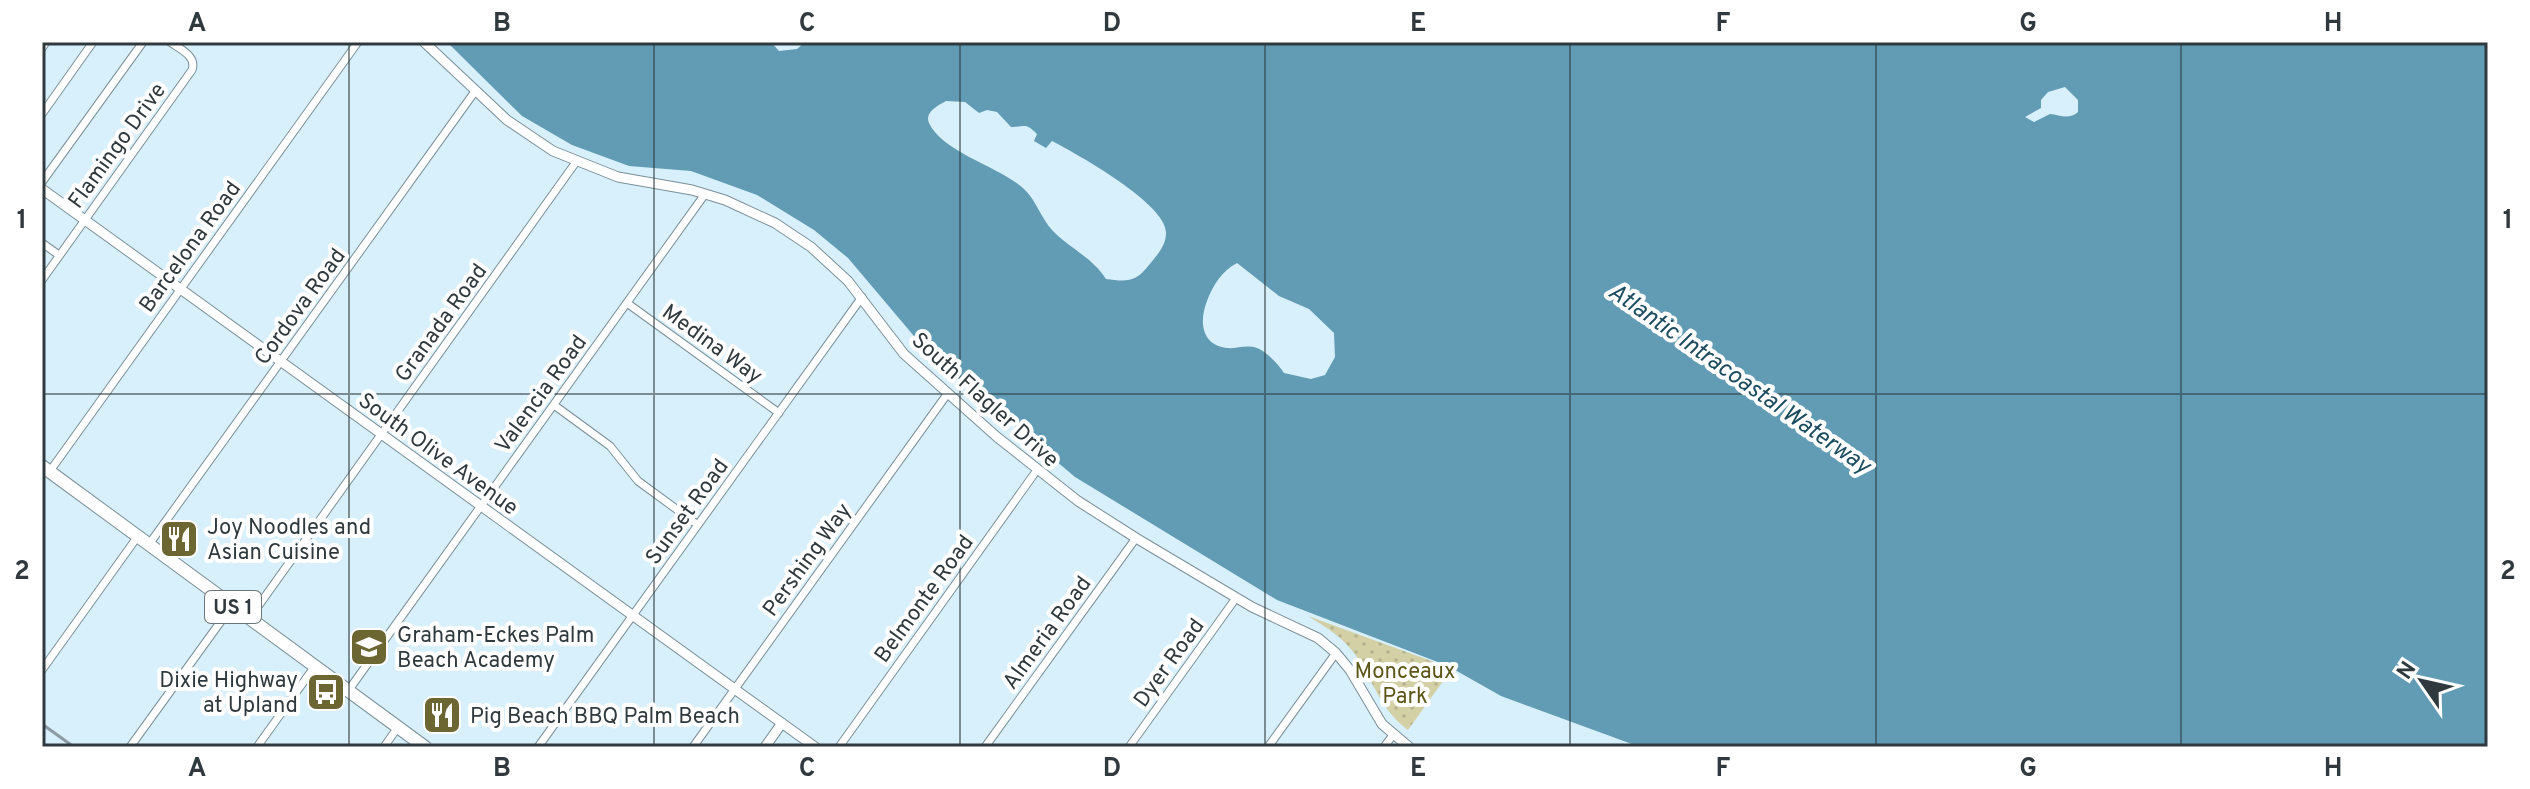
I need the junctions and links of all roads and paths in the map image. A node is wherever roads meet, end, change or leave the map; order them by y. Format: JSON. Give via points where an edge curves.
{"nodes":[{"id":1,"x":46,"y":42,"type":"edge"},
{"id":2,"x":93,"y":42,"type":"edge"},
{"id":3,"x":143,"y":42,"type":"edge"},
{"id":4,"x":170,"y":42,"type":"edge"},
{"id":5,"x":358,"y":42,"type":"edge"},
{"id":6,"x":424,"y":42,"type":"edge"},
{"id":7,"x":42,"y":48,"type":"edge"},
{"id":8,"x":476,"y":90,"type":"junction"},
{"id":9,"x":42,"y":114,"type":"edge"},
{"id":10,"x":576,"y":162,"type":"junction"},
{"id":11,"x":42,"y":182,"type":"edge"},
{"id":12,"x":42,"y":189,"type":"edge"},
{"id":13,"x":705,"y":194,"type":"junction"},
{"id":14,"x":85,"y":219,"type":"junction"},
{"id":15,"x":42,"y":243,"type":"edge"},
{"id":16,"x":59,"y":255,"type":"junction"},
{"id":17,"x":42,"y":280,"type":"edge"},
{"id":18,"x":181,"y":289,"type":"junction"},
{"id":19,"x":862,"y":297,"type":"junction"},
{"id":20,"x":627,"y":303,"type":"junction"},
{"id":21,"x":281,"y":361,"type":"junction"},
{"id":22,"x":948,"y":393,"type":"junction"},
{"id":23,"x":554,"y":405,"type":"junction"},
{"id":24,"x":779,"y":413,"type":"junction"},
{"id":25,"x":381,"y":434,"type":"junction"},
{"id":26,"x":46,"y":468,"type":"edge"},
{"id":27,"x":1037,"y":470,"type":"junction"},
{"id":28,"x":482,"y":506,"type":"junction"},
{"id":29,"x":698,"y":525,"type":"junction"},
{"id":30,"x":1136,"y":538,"type":"junction"},
{"id":31,"x":145,"y":539,"type":"junction"},
{"id":32,"x":1236,"y":598,"type":"junction"},
{"id":33,"x":232,"y":606,"type":"junction"},
{"id":34,"x":633,"y":615,"type":"junction"},
{"id":35,"x":249,"y":619,"type":"junction"},
{"id":36,"x":1336,"y":653,"type":"junction"},
{"id":37,"x":315,"y":666,"type":"junction"},
{"id":38,"x":42,"y":670,"type":"edge"},
{"id":39,"x":735,"y":689,"type":"junction"},
{"id":40,"x":348,"y":691,"type":"junction"},
{"id":41,"x":782,"y":723,"type":"junction"},
{"id":42,"x":398,"y":727,"type":"junction"},
{"id":43,"x":1393,"y":735,"type":"junction"},
{"id":44,"x":130,"y":747,"type":"edge"},
{"id":45,"x":257,"y":747,"type":"edge"},
{"id":46,"x":384,"y":747,"type":"edge"},
{"id":47,"x":425,"y":747,"type":"edge"},
{"id":48,"x":538,"y":747,"type":"edge"},
{"id":49,"x":693,"y":747,"type":"edge"},
{"id":50,"x":765,"y":747,"type":"edge"},
{"id":51,"x":815,"y":747,"type":"edge"},
{"id":52,"x":839,"y":747,"type":"edge"},
{"id":53,"x":985,"y":747,"type":"edge"},
{"id":54,"x":1129,"y":747,"type":"edge"},
{"id":55,"x":1268,"y":747,"type":"edge"},
{"id":56,"x":1384,"y":747,"type":"edge"},
{"id":57,"x":1409,"y":747,"type":"edge"}],
"edges":[{"from":1,"to":7,"type":"street"},
{"from":2,"to":9,"type":"street"},
{"from":3,"to":11,"type":"street"},
{"from":4,"to":14,"type":"street","name":"Flamingo Drive","via":[[192,58],[192,70]]},
{"from":5,"to":18,"type":"street","name":"Barcelona Road"},
{"from":6,"to":8,"type":"street","name":"South Flagler Drive"},
{"from":8,"to":10,"type":"street","name":"South Flagler Drive","via":[[529,137]]},
{"from":8,"to":21,"type":"street","name":"Cordova Road"},
{"from":10,"to":13,"type":"street","name":"South Flagler Drive","via":[[618,177]]},
{"from":10,"to":25,"type":"street","name":"Granada Road"},
{"from":12,"to":14,"type":"street","name":"South Olive Avenue"},
{"from":13,"to":19,"type":"street","name":"South Flagler Drive","via":[[791,232]]},
{"from":13,"to":20,"type":"street","name":"Valencia Road"},
{"from":14,"to":16,"type":"street","name":"Flamingo Drive"},
{"from":14,"to":18,"type":"street","name":"South Olive Avenue"},
{"from":15,"to":16,"type":"street"},
{"from":16,"to":17,"type":"street","name":"Flamingo Drive"},
{"from":18,"to":21,"type":"street","name":"South Olive Avenue"},
{"from":18,"to":26,"type":"street","name":"Barcelona Road"},
{"from":19,"to":22,"type":"street","name":"South Flagler Drive","via":[[904,354]]},
{"from":19,"to":24,"type":"street","name":"Sunset Road"},
{"from":20,"to":23,"type":"street","name":"Valencia Road"},
{"from":20,"to":24,"type":"street","name":"Medina Way"},
{"from":21,"to":25,"type":"street","name":"South Olive Avenue"},
{"from":21,"to":31,"type":"street","name":"Cordova Road"},
{"from":22,"to":27,"type":"street","name":"South Flagler Drive"},
{"from":22,"to":39,"type":"street","name":"Pershing Way"},
{"from":23,"to":28,"type":"street","name":"Valencia Road"},
{"from":23,"to":29,"type":"street","via":[[610,446],[638,481]]},
{"from":24,"to":29,"type":"street","name":"Sunset Road"},
{"from":25,"to":28,"type":"street","name":"South Olive Avenue"},
{"from":25,"to":35,"type":"street","name":"Granada Road"},
{"from":26,"to":31,"type":"main road","number":"US 1"},
{"from":27,"to":30,"type":"street","name":"South Flagler Drive"},
{"from":27,"to":52,"type":"street","name":"Belmonte Road"},
{"from":28,"to":34,"type":"street","name":"South Olive Avenue"},
{"from":28,"to":40,"type":"street","name":"Valencia Road"},
{"from":29,"to":34,"type":"street","name":"Sunset Road"},
{"from":30,"to":32,"type":"street","name":"South Flagler Drive"},
{"from":30,"to":53,"type":"street","name":"Almeria Road"},
{"from":31,"to":33,"type":"main road","number":"US 1"},
{"from":31,"to":38,"type":"street","name":"Cordova Road"},
{"from":32,"to":36,"type":"street","name":"South Flagler Drive","via":[[1305,631]]},
{"from":32,"to":54,"type":"street","name":"Dyer Road"},
{"from":33,"to":35,"type":"main road","number":"US 1"},
{"from":33,"to":44,"type":"street"},
{"from":34,"to":39,"type":"street","name":"South Olive Avenue"},
{"from":34,"to":48,"type":"street","name":"Sunset Road"},
{"from":35,"to":37,"type":"main road","number":"US 1"},
{"from":36,"to":43,"type":"street","name":"South Flagler Drive","via":[[1372,712]]},
{"from":36,"to":55,"type":"street"},
{"from":37,"to":40,"type":"main road","number":"US 1"},
{"from":37,"to":45,"type":"street"},
{"from":39,"to":41,"type":"street","name":"South Olive Avenue"},
{"from":39,"to":49,"type":"street","name":"Pershing Way"},
{"from":40,"to":42,"type":"main road","number":"US 1"},
{"from":41,"to":50,"type":"street"},
{"from":41,"to":51,"type":"street","name":"South Olive Avenue"},
{"from":42,"to":46,"type":"street"},
{"from":42,"to":47,"type":"main road","number":"US 1"},
{"from":43,"to":56,"type":"street"},
{"from":43,"to":57,"type":"street","name":"South Flagler Drive"}]}
